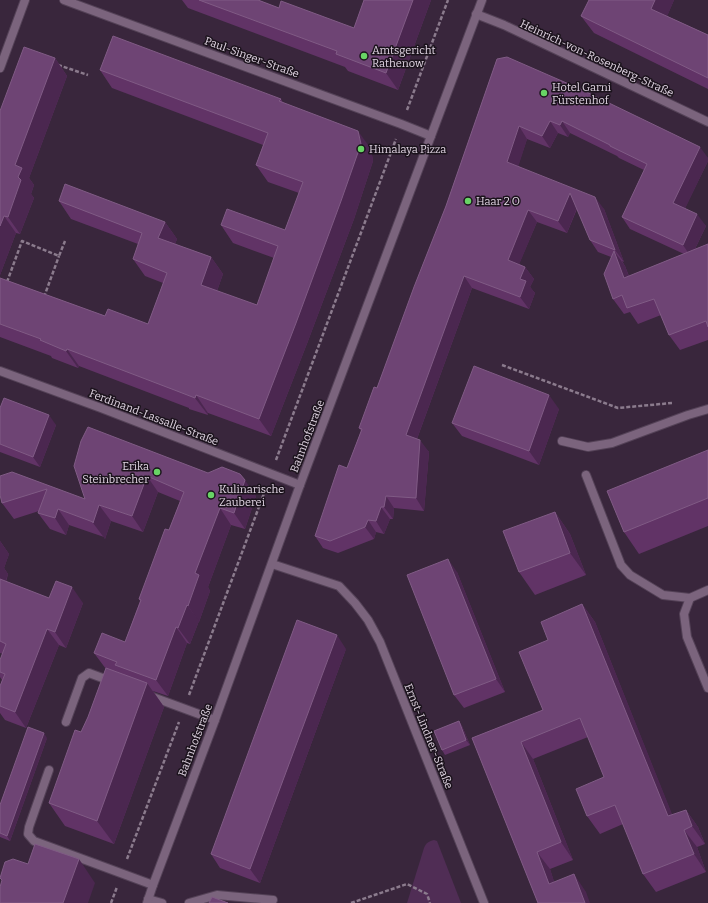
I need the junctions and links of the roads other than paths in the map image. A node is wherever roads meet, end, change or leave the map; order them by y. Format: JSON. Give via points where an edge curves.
{"nodes":[{"id":1,"x":25,"y":0,"type":"edge"},
{"id":2,"x":64,"y":0,"type":"edge"},
{"id":3,"x":482,"y":0,"type":"edge"},
{"id":4,"x":476,"y":14,"type":"junction"},
{"id":5,"x":0,"y":68,"type":"edge"},
{"id":6,"x":708,"y":122,"type":"edge"},
{"id":7,"x":431,"y":136,"type":"junction"},
{"id":8,"x":0,"y":371,"type":"edge"},
{"id":9,"x":708,"y":409,"type":"edge"},
{"id":10,"x":562,"y":441,"type":"dead end"},
{"id":11,"x":586,"y":475,"type":"dead end"},
{"id":12,"x":300,"y":485,"type":"junction"},
{"id":13,"x":272,"y":564,"type":"junction"},
{"id":14,"x":708,"y":590,"type":"edge"},
{"id":15,"x":690,"y":598,"type":"junction"},
{"id":16,"x":118,"y":684,"type":"edge"},
{"id":17,"x":708,"y":688,"type":"edge"},
{"id":18,"x":140,"y":692,"type":"edge"},
{"id":19,"x":215,"y":720,"type":"junction"},
{"id":20,"x":66,"y":722,"type":"dead end"},
{"id":21,"x":49,"y":770,"type":"dead end"},
{"id":22,"x":153,"y":884,"type":"junction"},
{"id":23,"x":272,"y":900,"type":"dead end"},
{"id":24,"x":147,"y":901,"type":"edge"},
{"id":25,"x":162,"y":903,"type":"edge"},
{"id":26,"x":189,"y":903,"type":"edge"},
{"id":27,"x":484,"y":903,"type":"edge"}],
"edges":[{"from":1,"to":5,"type":"street"},
{"from":2,"to":7,"type":"street","name":"Paul-Singer-Straße"},
{"from":3,"to":4,"type":"street","name":"Bahnhofstraße"},
{"from":4,"to":6,"type":"street","name":"Heinrich-von-Rosenberg-Straße"},
{"from":4,"to":7,"type":"street","name":"Bahnhofstraße"},
{"from":7,"to":12,"type":"street","name":"Bahnhofstraße"},
{"from":8,"to":12,"type":"street","name":"Ferdinand-Lassalle-Straße"},
{"from":9,"to":10,"type":"street","via":[[612,443],[588,447]]},
{"from":11,"to":15,"type":"street","via":[[622,565],[630,575],[663,595]]},
{"from":12,"to":13,"type":"street","name":"Bahnhofstraße"},
{"from":13,"to":19,"type":"street","name":"Bahnhofstraße"},
{"from":13,"to":27,"type":"street","name":"Ernst-Lindner-Straße","via":[[339,586],[368,620],[380,642]]},
{"from":14,"to":15,"type":"street"},
{"from":15,"to":17,"type":"street","via":[[684,614],[687,637]]},
{"from":16,"to":20,"type":"street","via":[[89,673],[82,678]]},
{"from":18,"to":19,"type":"street"},
{"from":19,"to":22,"type":"street","name":"Bahnhofstraße"},
{"from":21,"to":22,"type":"street","via":[[29,827],[28,834],[34,841]]},
{"from":22,"to":24,"type":"street","name":"Bahnhofstraße"},
{"from":23,"to":26,"type":"street","via":[[217,895]]},
{"from":24,"to":25,"type":"street"}]}
